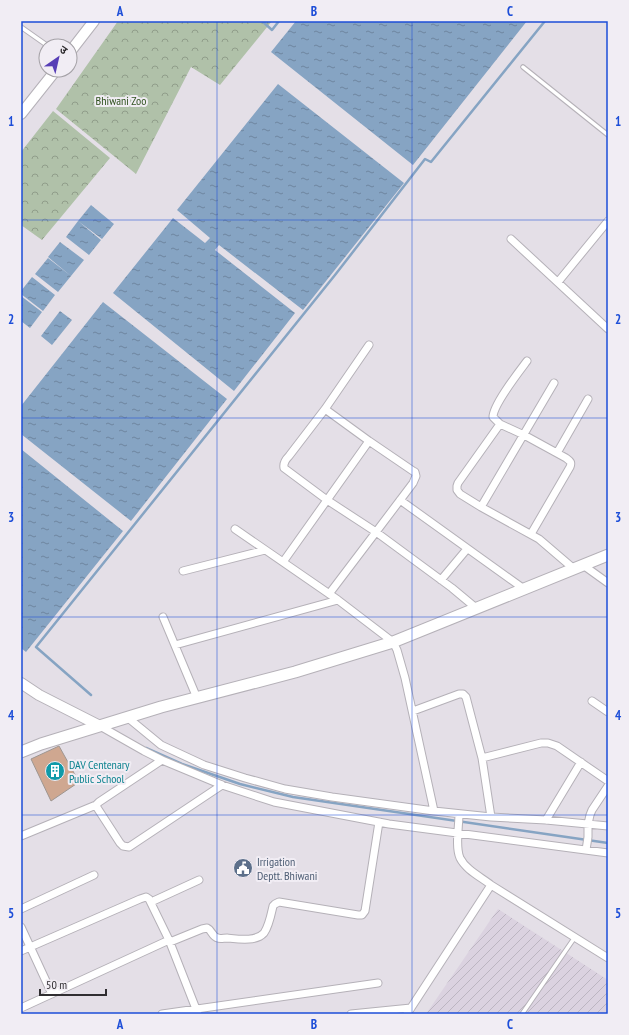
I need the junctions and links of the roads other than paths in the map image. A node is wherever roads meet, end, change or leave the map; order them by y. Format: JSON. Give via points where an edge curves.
{"nodes":[{"id":1,"x":94,"y":21,"type":"edge"},
{"id":2,"x":21,"y":28,"type":"edge"},
{"id":3,"x":38,"y":39,"type":"edge"},
{"id":4,"x":78,"y":42,"type":"edge"},
{"id":5,"x":523,"y":68,"type":"dead end"},
{"id":6,"x":50,"y":78,"type":"edge"},
{"id":7,"x":21,"y":114,"type":"edge"},
{"id":8,"x":608,"y":135,"type":"edge"},
{"id":9,"x":608,"y":221,"type":"edge"},
{"id":10,"x":511,"y":239,"type":"dead end"},
{"id":11,"x":558,"y":282,"type":"junction"},
{"id":12,"x":608,"y":329,"type":"edge"},
{"id":13,"x":369,"y":345,"type":"dead end"},
{"id":14,"x":527,"y":361,"type":"dead end"},
{"id":15,"x":554,"y":383,"type":"dead end"},
{"id":16,"x":588,"y":399,"type":"dead end"},
{"id":17,"x":325,"y":409,"type":"junction"},
{"id":18,"x":500,"y":424,"type":"junction"},
{"id":19,"x":524,"y":435,"type":"junction"},
{"id":20,"x":369,"y":441,"type":"junction"},
{"id":21,"x":556,"y":453,"type":"junction"},
{"id":22,"x":327,"y":500,"type":"junction"},
{"id":23,"x":400,"y":500,"type":"junction"},
{"id":24,"x":481,"y":507,"type":"junction"},
{"id":25,"x":235,"y":528,"type":"dead end"},
{"id":26,"x":376,"y":532,"type":"junction"},
{"id":27,"x":531,"y":534,"type":"junction"},
{"id":28,"x":467,"y":549,"type":"junction"},
{"id":29,"x":265,"y":550,"type":"junction"},
{"id":30,"x":608,"y":555,"type":"edge"},
{"id":31,"x":283,"y":562,"type":"junction"},
{"id":32,"x":578,"y":567,"type":"junction"},
{"id":33,"x":183,"y":572,"type":"dead end"},
{"id":34,"x":441,"y":580,"type":"junction"},
{"id":35,"x":608,"y":583,"type":"edge"},
{"id":36,"x":524,"y":590,"type":"junction"},
{"id":37,"x":329,"y":594,"type":"junction"},
{"id":38,"x":338,"y":600,"type":"junction"},
{"id":39,"x":476,"y":608,"type":"junction"},
{"id":40,"x":163,"y":616,"type":"dead end"},
{"id":41,"x":393,"y":642,"type":"junction"},
{"id":42,"x":176,"y":645,"type":"junction"},
{"id":43,"x":21,"y":683,"type":"edge"},
{"id":44,"x":197,"y":698,"type":"junction"},
{"id":45,"x":592,"y":701,"type":"dead end"},
{"id":46,"x":413,"y":712,"type":"junction"},
{"id":47,"x":608,"y":712,"type":"edge"},
{"id":48,"x":127,"y":717,"type":"junction"},
{"id":49,"x":100,"y":726,"type":"junction"},
{"id":50,"x":21,"y":752,"type":"edge"},
{"id":51,"x":482,"y":758,"type":"junction"},
{"id":52,"x":162,"y":760,"type":"junction"},
{"id":53,"x":581,"y":762,"type":"junction"},
{"id":54,"x":608,"y":781,"type":"edge"},
{"id":55,"x":222,"y":785,"type":"junction"},
{"id":56,"x":608,"y":786,"type":"edge"},
{"id":57,"x":96,"y":805,"type":"junction"},
{"id":58,"x":434,"y":811,"type":"junction"},
{"id":59,"x":491,"y":817,"type":"junction"},
{"id":60,"x":459,"y":819,"type":"junction"},
{"id":61,"x":546,"y":820,"type":"junction"},
{"id":62,"x":379,"y":822,"type":"junction"},
{"id":63,"x":588,"y":824,"type":"junction"},
{"id":64,"x":608,"y":826,"type":"edge"},
{"id":65,"x":458,"y":833,"type":"junction"},
{"id":66,"x":21,"y":836,"type":"edge"},
{"id":67,"x":587,"y":844,"type":"junction"},
{"id":68,"x":608,"y":853,"type":"edge"},
{"id":69,"x":94,"y":875,"type":"dead end"},
{"id":70,"x":199,"y":880,"type":"dead end"},
{"id":71,"x":491,"y":885,"type":"junction"},
{"id":72,"x":150,"y":902,"type":"junction"},
{"id":73,"x":21,"y":908,"type":"edge"},
{"id":74,"x":21,"y":927,"type":"edge"},
{"id":75,"x":575,"y":937,"type":"junction"},
{"id":76,"x":169,"y":941,"type":"junction"},
{"id":77,"x":30,"y":948,"type":"junction"},
{"id":78,"x":21,"y":951,"type":"edge"},
{"id":79,"x":608,"y":958,"type":"edge"},
{"id":80,"x":378,"y":983,"type":"dead end"},
{"id":81,"x":52,"y":994,"type":"junction"},
{"id":82,"x":21,"y":1008,"type":"edge"},
{"id":83,"x":409,"y":1011,"type":"edge"},
{"id":84,"x":197,"y":1012,"type":"edge"},
{"id":85,"x":162,"y":1014,"type":"edge"},
{"id":86,"x":351,"y":1014,"type":"edge"},
{"id":87,"x":522,"y":1014,"type":"edge"}],
"edges":[{"from":1,"to":4,"type":"street"},
{"from":2,"to":3,"type":"lane"},
{"from":5,"to":8,"type":"lane"},
{"from":6,"to":7,"type":"street"},
{"from":9,"to":11,"type":"street"},
{"from":10,"to":11,"type":"street"},
{"from":11,"to":12,"type":"street"},
{"from":13,"to":17,"type":"street"},
{"from":14,"to":18,"type":"street","via":[[493,412],[493,417]]},
{"from":15,"to":19,"type":"street"},
{"from":16,"to":21,"type":"street"},
{"from":17,"to":20,"type":"street"},
{"from":17,"to":22,"type":"street","via":[[285,461],[284,466],[285,470]]},
{"from":18,"to":19,"type":"street"},
{"from":18,"to":24,"type":"street","via":[[456,486],[460,494]]},
{"from":19,"to":21,"type":"street"},
{"from":19,"to":24,"type":"street"},
{"from":20,"to":22,"type":"street"},
{"from":20,"to":23,"type":"street","via":[[415,472],[415,479]]},
{"from":21,"to":27,"type":"street","via":[[569,460],[571,466]]},
{"from":22,"to":26,"type":"street"},
{"from":22,"to":31,"type":"street"},
{"from":23,"to":26,"type":"street"},
{"from":23,"to":28,"type":"street"},
{"from":24,"to":27,"type":"street"},
{"from":25,"to":29,"type":"street"},
{"from":26,"to":34,"type":"street"},
{"from":26,"to":37,"type":"street"},
{"from":27,"to":32,"type":"street"},
{"from":28,"to":34,"type":"street"},
{"from":28,"to":36,"type":"street"},
{"from":29,"to":31,"type":"street"},
{"from":29,"to":33,"type":"street"},
{"from":30,"to":32,"type":"main road"},
{"from":31,"to":37,"type":"street"},
{"from":32,"to":35,"type":"street"},
{"from":32,"to":36,"type":"main road"},
{"from":34,"to":39,"type":"street"},
{"from":36,"to":39,"type":"main road"},
{"from":37,"to":38,"type":"street"},
{"from":38,"to":41,"type":"street"},
{"from":38,"to":42,"type":"street"},
{"from":39,"to":41,"type":"main road"},
{"from":40,"to":42,"type":"street"},
{"from":41,"to":44,"type":"main road"},
{"from":41,"to":46,"type":"street","via":[[401,662]]},
{"from":42,"to":44,"type":"street"},
{"from":43,"to":49,"type":"street"},
{"from":44,"to":48,"type":"main road"},
{"from":45,"to":47,"type":"street"},
{"from":46,"to":51,"type":"street","via":[[463,694],[466,697]]},
{"from":46,"to":58,"type":"street"},
{"from":48,"to":49,"type":"main road"},
{"from":48,"to":58,"type":"street","via":[[161,745],[204,765],[245,778],[285,789]]},
{"from":49,"to":50,"type":"main road"},
{"from":49,"to":52,"type":"street"},
{"from":51,"to":53,"type":"street","via":[[545,742],[557,746]]},
{"from":51,"to":59,"type":"street"},
{"from":52,"to":55,"type":"street"},
{"from":52,"to":57,"type":"street"},
{"from":53,"to":54,"type":"street"},
{"from":53,"to":61,"type":"street"},
{"from":55,"to":57,"type":"street","via":[[129,847],[123,846]]},
{"from":55,"to":62,"type":"street","via":[[274,802]]},
{"from":56,"to":63,"type":"street","via":[[592,810]]},
{"from":57,"to":66,"type":"street"},
{"from":58,"to":60,"type":"street"},
{"from":59,"to":60,"type":"street"},
{"from":59,"to":61,"type":"street"},
{"from":60,"to":65,"type":"street"},
{"from":61,"to":63,"type":"street"},
{"from":62,"to":65,"type":"street"},
{"from":62,"to":76,"type":"street","via":[[365,911],[362,915],[279,902],[273,906],[265,931],[260,936],[244,939],[218,938],[206,928]]},
{"from":63,"to":64,"type":"street"},
{"from":63,"to":67,"type":"street"},
{"from":65,"to":67,"type":"street"},
{"from":65,"to":71,"type":"street","via":[[460,857],[474,873]]},
{"from":67,"to":68,"type":"street"},
{"from":69,"to":73,"type":"street"},
{"from":70,"to":72,"type":"street"},
{"from":71,"to":75,"type":"street"},
{"from":71,"to":83,"type":"street"},
{"from":72,"to":76,"type":"street"},
{"from":72,"to":77,"type":"street","via":[[148,898],[142,898]]},
{"from":74,"to":77,"type":"street"},
{"from":75,"to":79,"type":"street"},
{"from":75,"to":87,"type":"lane"},
{"from":76,"to":81,"type":"street"},
{"from":76,"to":84,"type":"street"},
{"from":77,"to":78,"type":"street"},
{"from":77,"to":81,"type":"street"},
{"from":80,"to":84,"type":"street"},
{"from":81,"to":82,"type":"street"},
{"from":83,"to":86,"type":"street"},
{"from":84,"to":85,"type":"street"}]}
